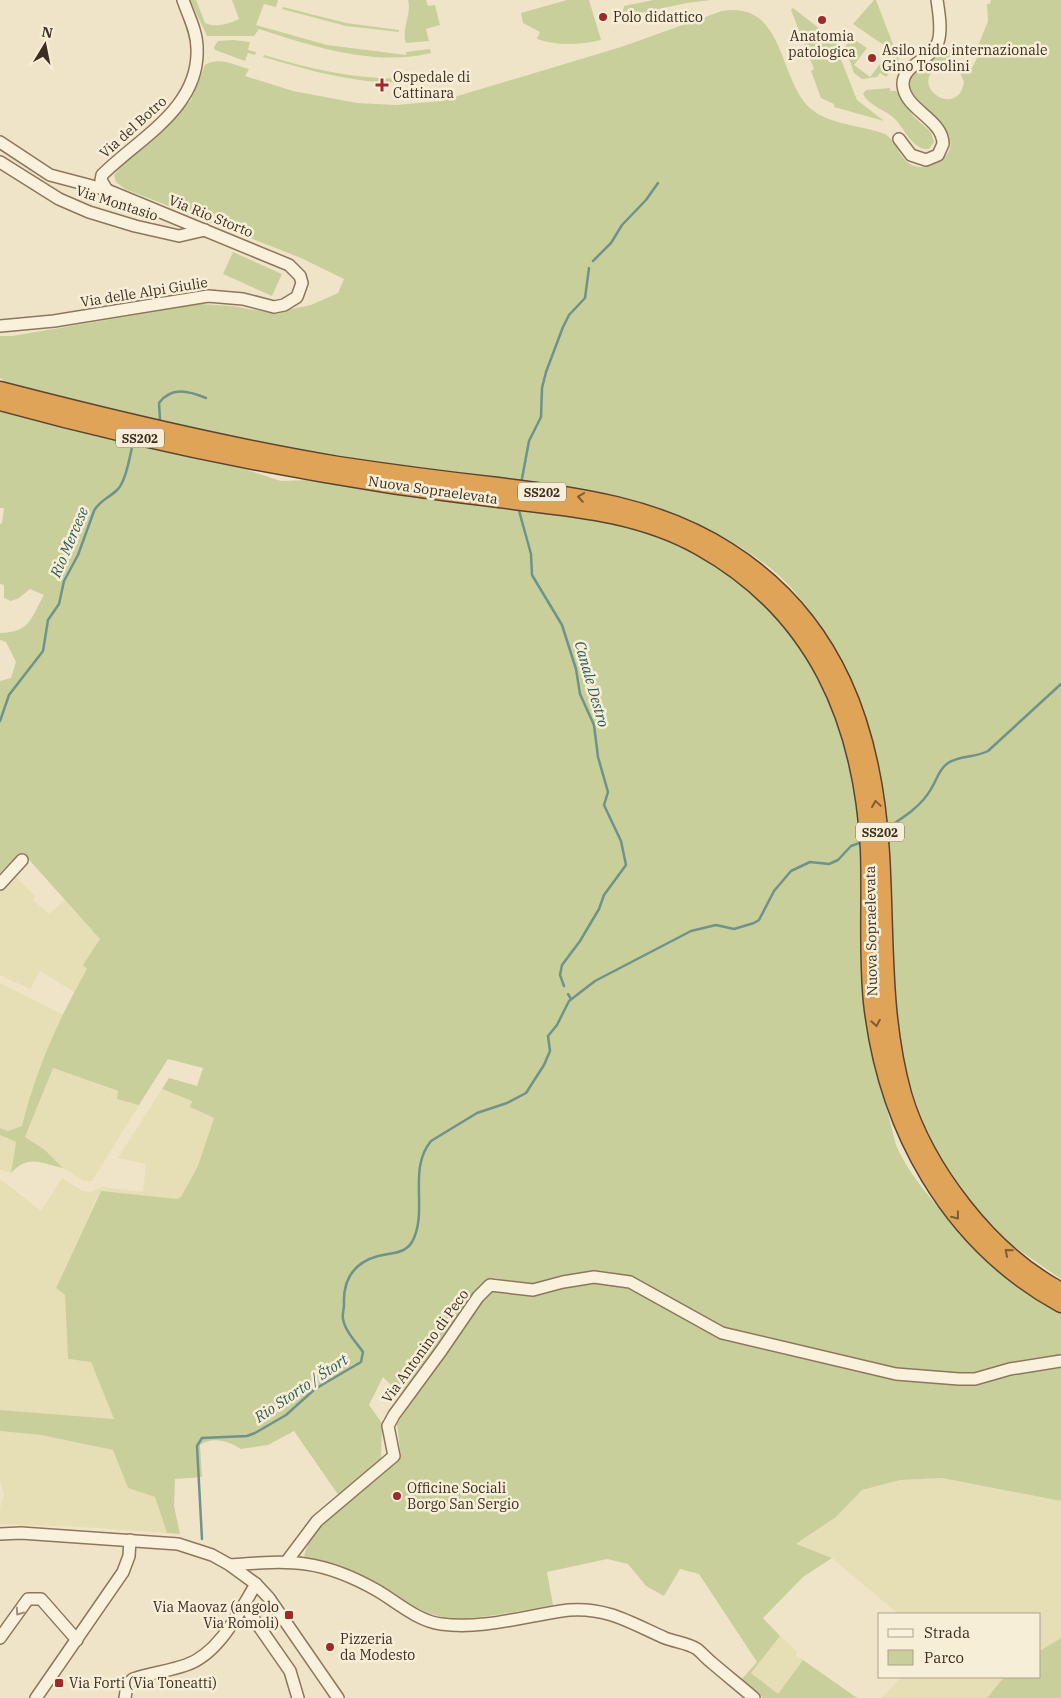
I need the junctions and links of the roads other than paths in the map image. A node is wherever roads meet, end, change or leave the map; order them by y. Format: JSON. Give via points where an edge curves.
{"nodes":[{"id":1,"x":183,"y":0,"type":"edge"},
{"id":2,"x":937,"y":0,"type":"edge"},
{"id":3,"x":899,"y":139,"type":"dead end"},
{"id":4,"x":0,"y":142,"type":"edge"},
{"id":5,"x":0,"y":162,"type":"edge"},
{"id":6,"x":107,"y":190,"type":"junction"},
{"id":7,"x":205,"y":230,"type":"junction"},
{"id":8,"x":300,"y":276,"type":"joint"},
{"id":9,"x":0,"y":326,"type":"edge"},
{"id":10,"x":0,"y":390,"type":"edge"},
{"id":11,"x":0,"y":402,"type":"edge"},
{"id":12,"x":53,"y":410,"type":"junction"},
{"id":13,"x":22,"y":860,"type":"dead end"},
{"id":14,"x":0,"y":884,"type":"edge"},
{"id":15,"x":886,"y":1045,"type":"junction"},
{"id":16,"x":1061,"y":1291,"type":"edge"},
{"id":17,"x":1061,"y":1304,"type":"edge"},
{"id":18,"x":1061,"y":1361,"type":"edge"},
{"id":19,"x":0,"y":1534,"type":"edge"},
{"id":20,"x":130,"y":1540,"type":"junction"},
{"id":21,"x":287,"y":1561,"type":"junction"},
{"id":22,"x":230,"y":1565,"type":"junction"},
{"id":23,"x":256,"y":1584,"type":"junction"},
{"id":24,"x":244,"y":1605,"type":"junction"},
{"id":25,"x":0,"y":1638,"type":"edge"},
{"id":26,"x":76,"y":1640,"type":"junction"},
{"id":27,"x":36,"y":1698,"type":"edge"},
{"id":28,"x":125,"y":1698,"type":"edge"},
{"id":29,"x":298,"y":1698,"type":"edge"},
{"id":30,"x":338,"y":1698,"type":"edge"},
{"id":31,"x":754,"y":1698,"type":"edge"}],
"edges":[{"from":1,"to":6,"type":"street","name":"Via del Botro","via":[[198,48],[192,83],[180,104],[102,175],[101,180]]},
{"from":2,"to":3,"type":"street","via":[[938,44],[908,71],[903,83],[910,98],[937,128],[943,144],[938,154],[926,160],[911,155]]},
{"from":4,"to":6,"type":"street","name":"Via Rio Storto","via":[[50,175]]},
{"from":5,"to":7,"type":"street","name":"Via Montasio","via":[[59,199],[89,212],[179,236]]},
{"from":6,"to":7,"type":"street","name":"Via Rio Storto"},
{"from":7,"to":8,"type":"street","name":"Via Rio Storto","via":[[289,266]]},
{"from":8,"to":9,"type":"street","name":"Via delle Alpi Giulie","via":[[300,292],[291,302],[274,307],[243,299],[208,296],[54,321]]},
{"from":10,"to":12,"type":"highway","name":"Nuova Sopraelevata","number":"SS202"},
{"from":11,"to":12,"type":"highway","name":"Nuova Sopraelevata","number":"SS202"},
{"from":12,"to":15,"type":"highway","name":"Nuova Sopraelevata","number":"SS202","via":[[230,451],[642,517],[702,536],[751,566],[794,605],[834,688],[852,740],[859,768],[868,845],[870,975]]},
{"from":13,"to":14,"type":"street"},
{"from":16,"to":15,"type":"highway","name":"Nuova Sopraelevata","number":"SS202","one_way":true,"via":[[1033,1273],[991,1237],[944,1180],[910,1114]]},
{"from":15,"to":17,"type":"highway","name":"Nuova Sopraelevata","number":"SS202","one_way":true,"via":[[900,1120],[917,1157],[945,1202],[993,1256]]},
{"from":18,"to":21,"type":"street","name":"Via Antonino di Peco","via":[[959,1380],[896,1374],[722,1333],[630,1282],[580,1278],[533,1290],[490,1285],[478,1297],[394,1415],[388,1426],[394,1456],[318,1521]]},
{"from":19,"to":20,"type":"street"},
{"from":20,"to":22,"type":"street","via":[[178,1544],[212,1555]]},
{"from":20,"to":26,"type":"street","via":[[123,1572]]},
{"from":21,"to":22,"type":"street"},
{"from":21,"to":31,"type":"street","via":[[328,1568],[353,1577],[427,1620],[441,1624],[480,1624],[591,1609],[627,1619],[697,1649]]},
{"from":22,"to":23,"type":"street"},
{"from":23,"to":24,"type":"street"},
{"from":23,"to":30,"type":"street"},
{"from":24,"to":28,"type":"street","via":[[211,1649],[187,1665],[133,1679],[127,1685]]},
{"from":24,"to":29,"type":"street","via":[[290,1671]]},
{"from":26,"to":25,"type":"street","one_way":true,"via":[[41,1599],[28,1599]]},
{"from":26,"to":27,"type":"street"}]}
